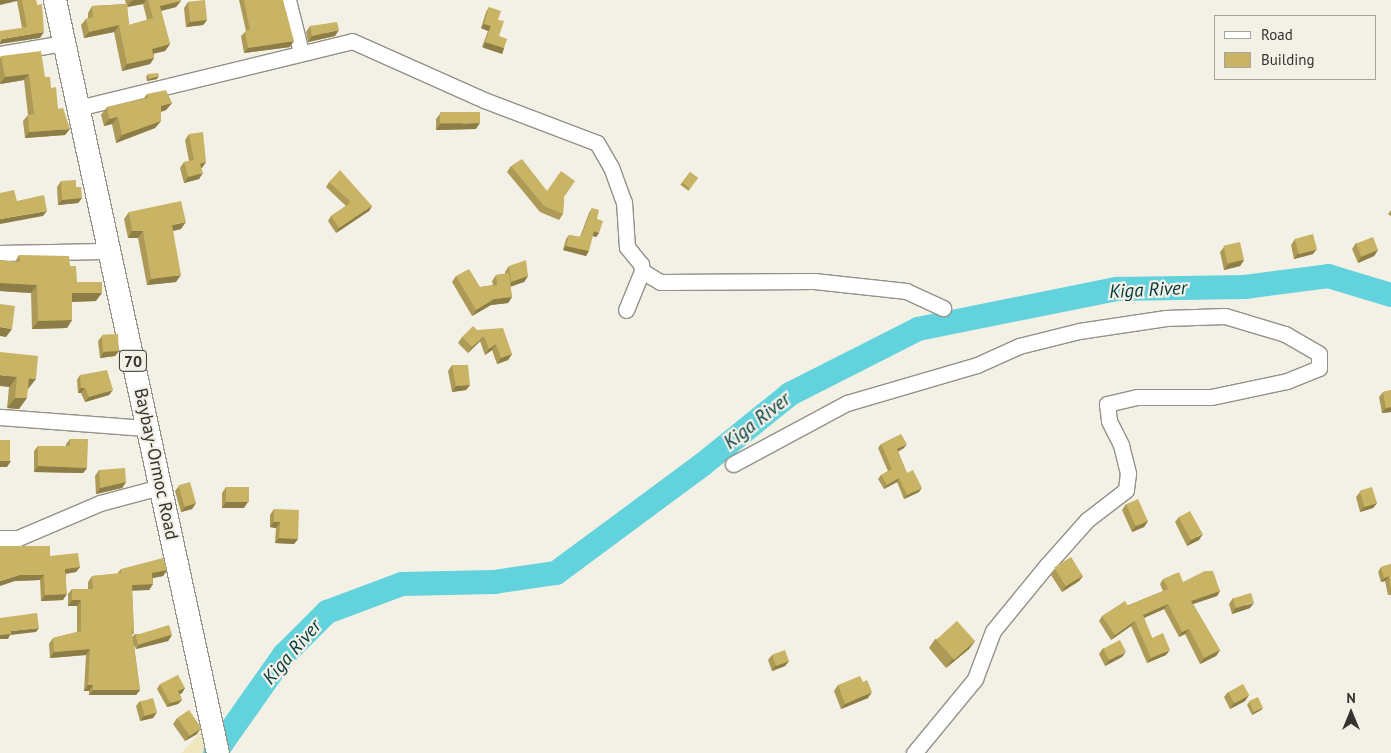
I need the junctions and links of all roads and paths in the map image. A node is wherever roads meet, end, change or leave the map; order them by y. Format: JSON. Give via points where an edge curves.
{"nodes":[{"id":1,"x":55,"y":0,"type":"edge"},
{"id":2,"x":288,"y":0,"type":"edge"},
{"id":3,"x":64,"y":43,"type":"junction"},
{"id":4,"x":301,"y":52,"type":"junction"},
{"id":5,"x":0,"y":54,"type":"edge"},
{"id":6,"x":78,"y":108,"type":"junction"},
{"id":7,"x":109,"y":251,"type":"junction"},
{"id":8,"x":0,"y":253,"type":"edge"},
{"id":9,"x":642,"y":272,"type":"junction"},
{"id":10,"x":943,"y":308,"type":"dead end"},
{"id":11,"x":626,"y":310,"type":"dead end"},
{"id":12,"x":0,"y":417,"type":"edge"},
{"id":13,"x":148,"y":428,"type":"junction"},
{"id":14,"x":733,"y":464,"type":"dead end"},
{"id":15,"x":160,"y":488,"type":"junction"},
{"id":16,"x":0,"y":538,"type":"edge"},
{"id":17,"x":218,"y":753,"type":"edge"},
{"id":18,"x":914,"y":753,"type":"edge"}],
"edges":[{"from":1,"to":3,"type":"highway","name":"Baybay-Ormoc Road","number":"70"},
{"from":2,"to":4,"type":"street"},
{"from":3,"to":5,"type":"street"},
{"from":3,"to":6,"type":"highway","name":"Baybay-Ormoc Road","number":"70"},
{"from":4,"to":6,"type":"street"},
{"from":4,"to":9,"type":"street","via":[[352,41],[484,100],[597,143],[611,167],[624,202],[627,247],[641,264]]},
{"from":6,"to":7,"type":"highway","name":"Baybay-Ormoc Road","number":"70"},
{"from":7,"to":8,"type":"street"},
{"from":7,"to":13,"type":"highway","name":"Baybay-Ormoc Road","number":"70"},
{"from":9,"to":10,"type":"street","via":[[660,282],[814,280],[906,291]]},
{"from":9,"to":11,"type":"street"},
{"from":12,"to":13,"type":"street"},
{"from":13,"to":15,"type":"highway","name":"Baybay-Ormoc Road","number":"70"},
{"from":14,"to":18,"type":"street","via":[[847,403],[977,365],[1019,346],[1078,331],[1166,318],[1225,316],[1285,334],[1320,354],[1319,368],[1288,381],[1211,396],[1138,397],[1107,404],[1109,421],[1121,445],[1128,473],[1126,490],[1087,520],[993,631],[974,679]]},
{"from":15,"to":16,"type":"street","via":[[100,503],[18,538]]},
{"from":15,"to":17,"type":"highway","name":"Baybay-Ormoc Road","number":"70"}]}
